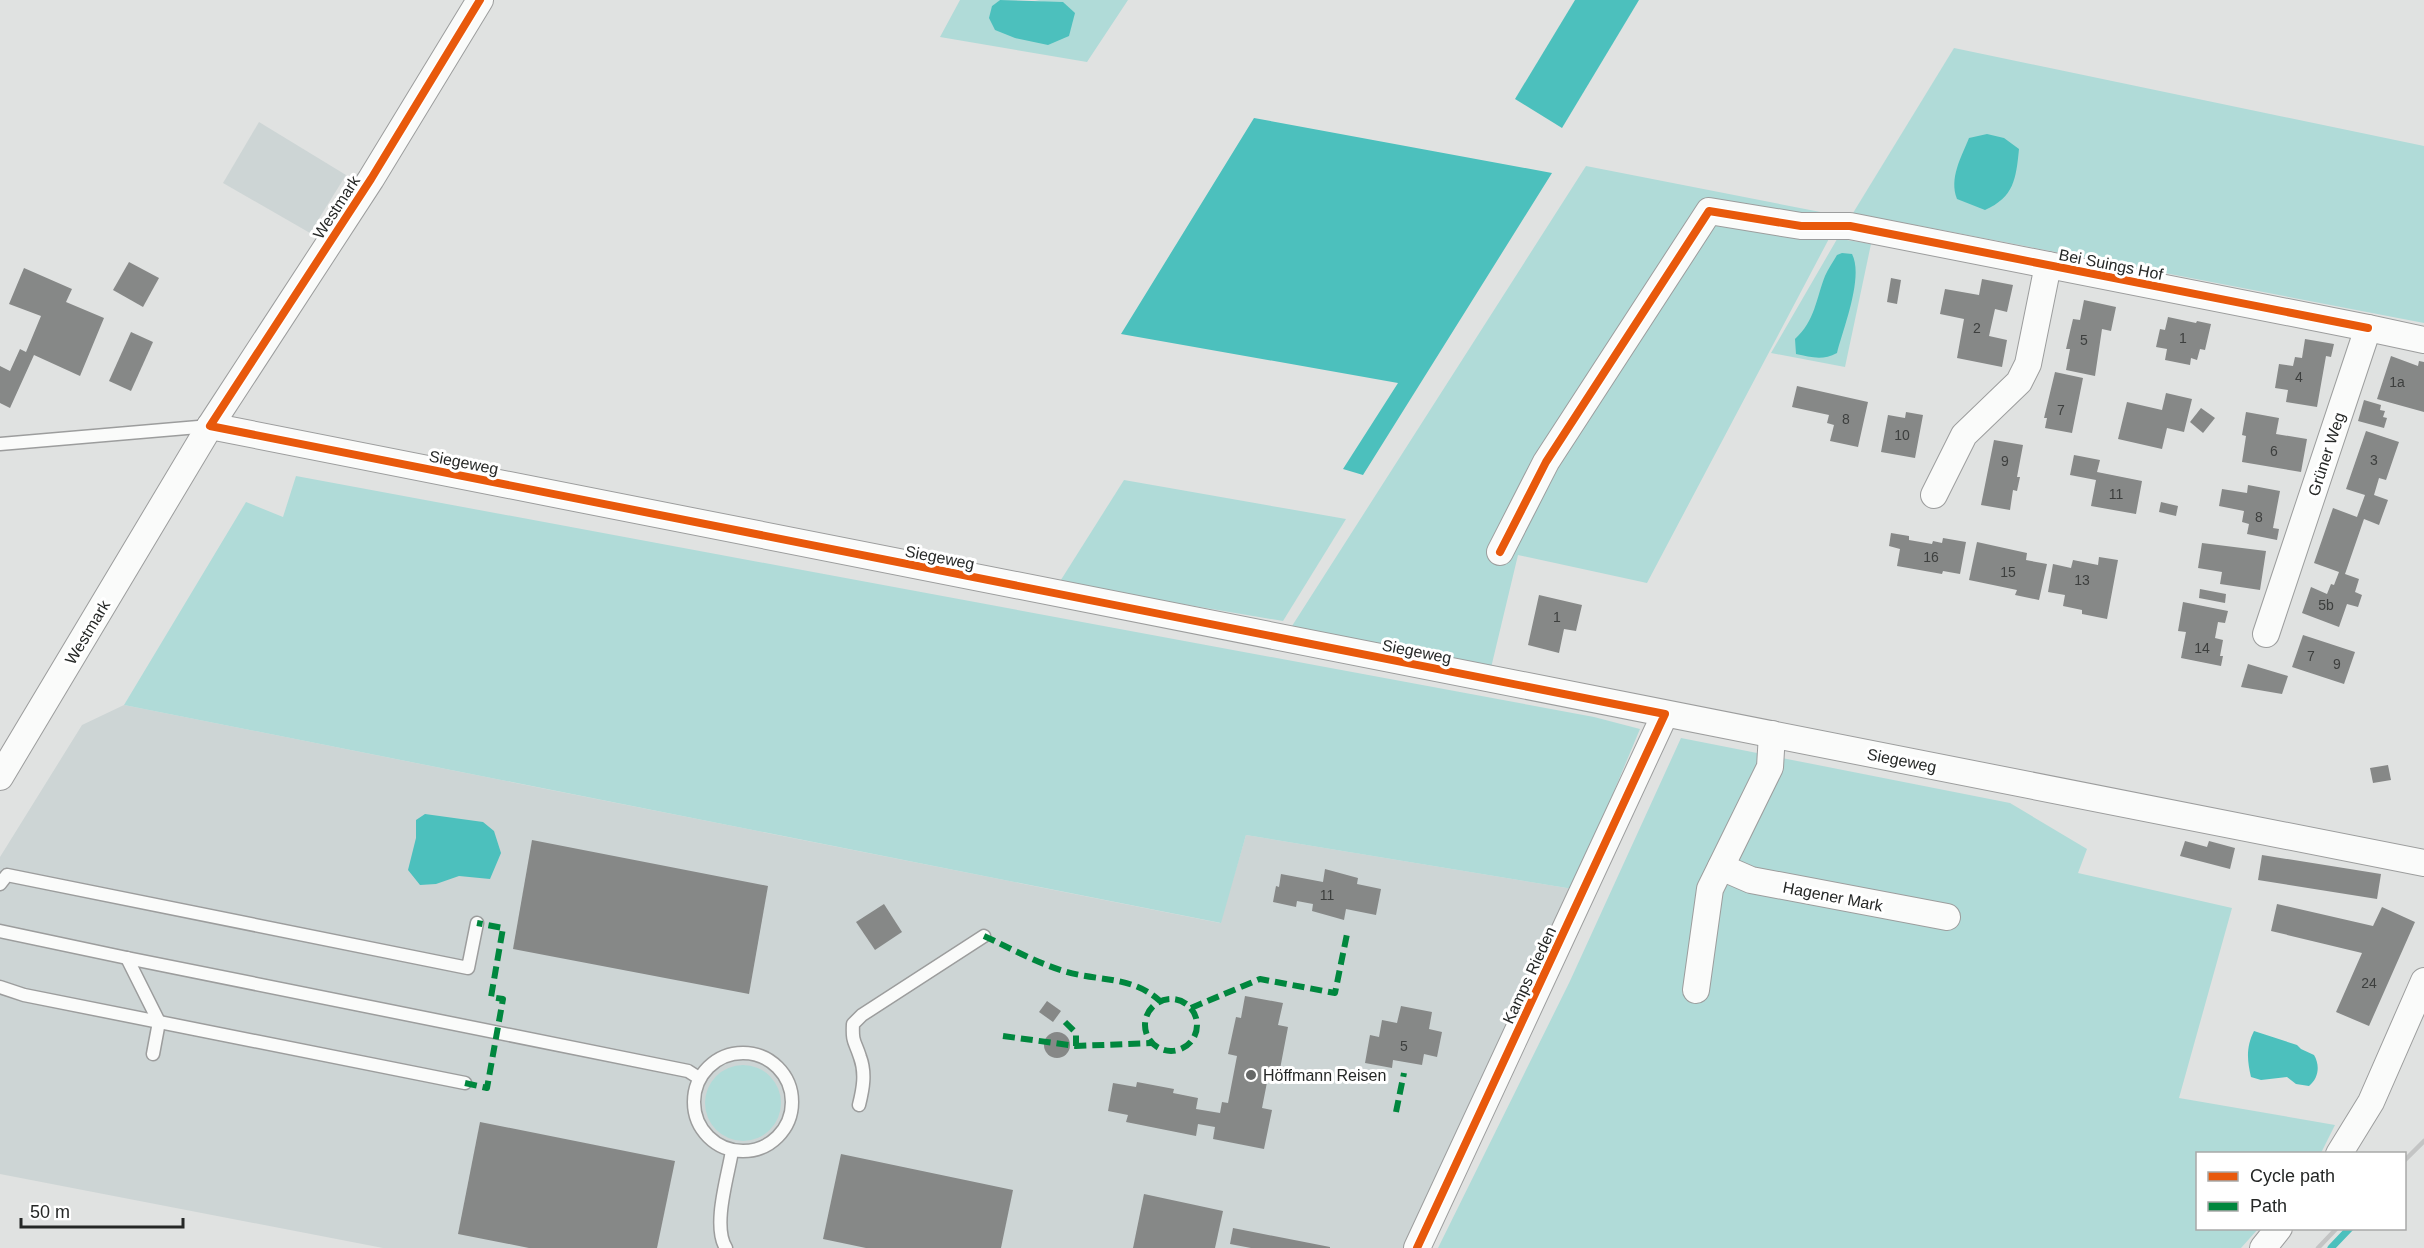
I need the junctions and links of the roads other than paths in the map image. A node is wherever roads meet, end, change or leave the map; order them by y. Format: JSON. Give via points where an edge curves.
{"nodes":[{"id":1,"x":480,"y":0,"type":"edge"},
{"id":2,"x":2048,"y":265,"type":"junction"},
{"id":3,"x":2368,"y":328,"type":"junction"},
{"id":4,"x":2424,"y":340,"type":"edge"},
{"id":5,"x":210,"y":426,"type":"junction"},
{"id":6,"x":0,"y":444,"type":"edge"},
{"id":7,"x":1934,"y":495,"type":"dead end"},
{"id":8,"x":1500,"y":552,"type":"dead end"},
{"id":9,"x":2266,"y":634,"type":"dead end"},
{"id":10,"x":1665,"y":714,"type":"junction"},
{"id":11,"x":1772,"y":734,"type":"junction"},
{"id":12,"x":0,"y":777,"type":"edge"},
{"id":13,"x":2424,"y":863,"type":"edge"},
{"id":14,"x":1721,"y":867,"type":"junction"},
{"id":15,"x":0,"y":884,"type":"edge"},
{"id":16,"x":1947,"y":917,"type":"dead end"},
{"id":17,"x":477,"y":923,"type":"dead end"},
{"id":18,"x":0,"y":931,"type":"edge"},
{"id":19,"x":984,"y":936,"type":"dead end"},
{"id":20,"x":127,"y":958,"type":"junction"},
{"id":21,"x":2424,"y":981,"type":"edge"},
{"id":22,"x":0,"y":987,"type":"edge"},
{"id":23,"x":1696,"y":990,"type":"dead end"},
{"id":24,"x":159,"y":1022,"type":"junction"},
{"id":25,"x":153,"y":1054,"type":"dead end"},
{"id":26,"x":699,"y":1077,"type":"junction"},
{"id":27,"x":465,"y":1083,"type":"dead end"},
{"id":28,"x":859,"y":1105,"type":"dead end"},
{"id":29,"x":732,"y":1151,"type":"junction"},
{"id":30,"x":2340,"y":1152,"type":"edge"},
{"id":31,"x":2277,"y":1230,"type":"edge"},
{"id":32,"x":726,"y":1248,"type":"edge"},
{"id":33,"x":1417,"y":1248,"type":"edge"},
{"id":34,"x":2263,"y":1248,"type":"edge"}],
"edges":[{"from":1,"to":5,"type":"street","name":"Westmark","via":[[371,179]]},
{"from":2,"to":3,"type":"street","name":"Bei Suings Hof"},
{"from":2,"to":7,"type":"street","name":"Bei Suings Hof","via":[[2028,364],[2019,382],[1964,435]]},
{"from":2,"to":8,"type":"street","name":"Bei Suings Hof","via":[[1850,226],[1801,226],[1709,211],[1546,462]]},
{"from":3,"to":4,"type":"street"},
{"from":3,"to":9,"type":"street","name":"Grüner Weg"},
{"from":5,"to":6,"type":"lane","name":"Siegeweg"},
{"from":5,"to":10,"type":"street","name":"Siegeweg"},
{"from":5,"to":12,"type":"street","name":"Westmark"},
{"from":10,"to":11,"type":"street","name":"Siegeweg"},
{"from":10,"to":33,"type":"street","name":"Kamps Rieden"},
{"from":11,"to":13,"type":"street","name":"Siegeweg"},
{"from":11,"to":14,"type":"street","via":[[1770,767]]},
{"from":14,"to":16,"type":"street","name":"Hagener Mark","via":[[1751,880]]},
{"from":14,"to":23,"type":"street","via":[[1710,889]]},
{"from":15,"to":17,"type":"lane","via":[[6,875],[468,968]]},
{"from":18,"to":20,"type":"lane"},
{"from":19,"to":28,"type":"lane","via":[[853,1024],[852,1041],[860,1057],[864,1081]]},
{"from":20,"to":24,"type":"lane"},
{"from":20,"to":26,"type":"lane","via":[[688,1071]]},
{"from":21,"to":30,"type":"street","via":[[2371,1102]]},
{"from":22,"to":24,"type":"lane"},
{"from":24,"to":25,"type":"lane"},
{"from":24,"to":27,"type":"lane"},
{"from":26,"to":29,"type":"lane","via":[[693,1103],[698,1124],[712,1142]]},
{"from":26,"to":29,"type":"lane","via":[[714,1062],[738,1053],[763,1056],[783,1072],[793,1096],[790,1119],[777,1139],[756,1151]]},
{"from":29,"to":32,"type":"lane","via":[[720,1217],[721,1240]]},
{"from":31,"to":34,"type":"street"}]}
